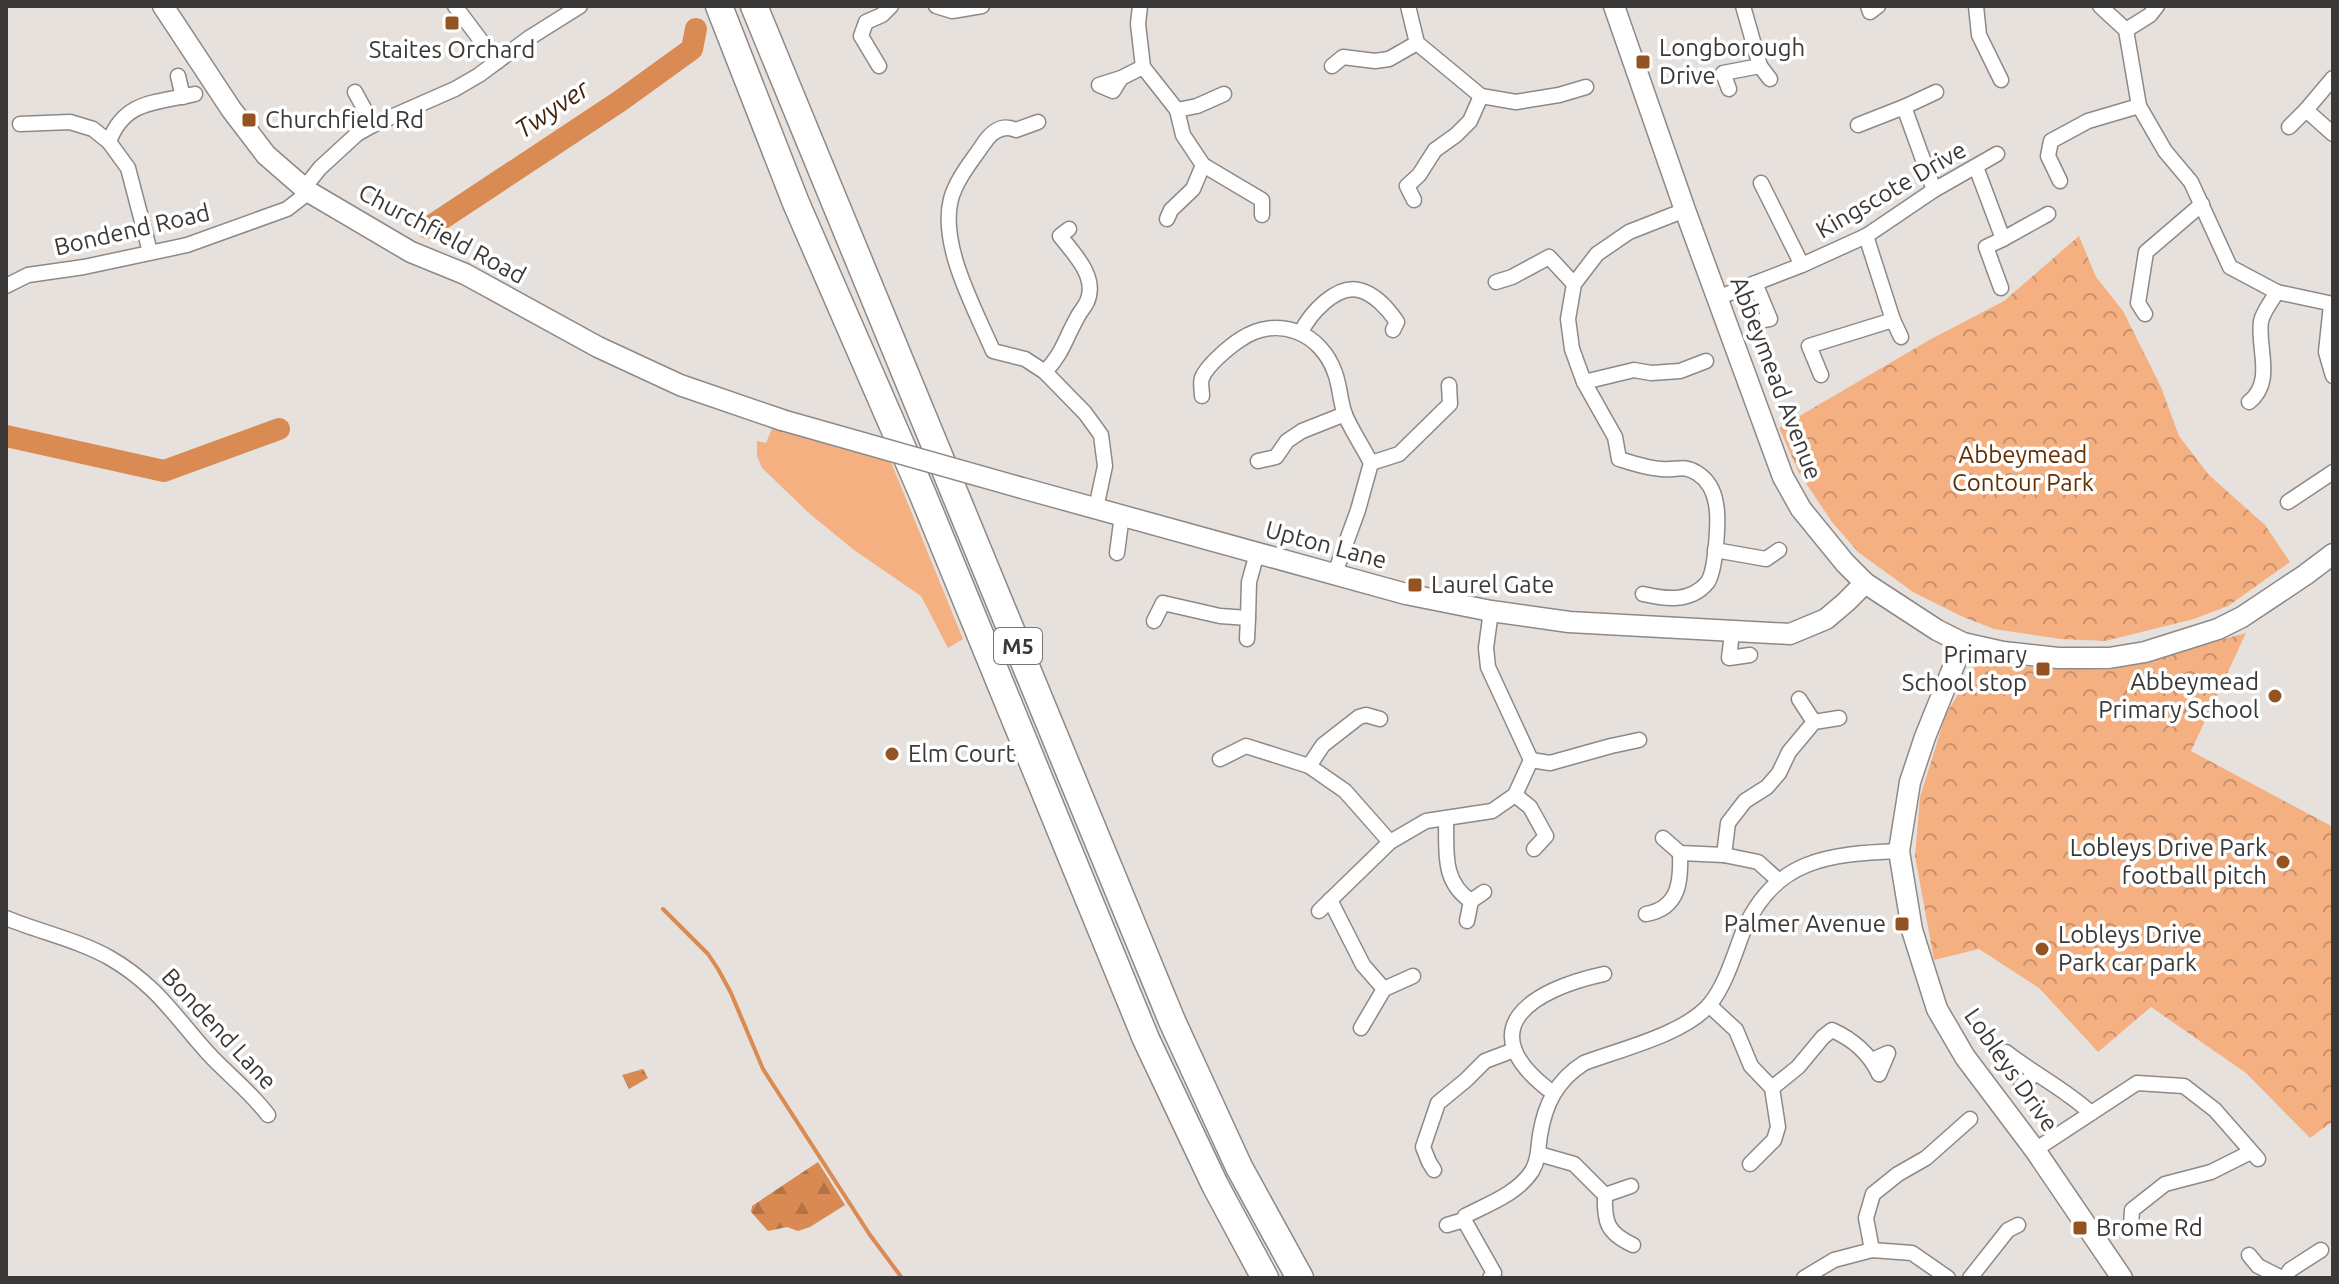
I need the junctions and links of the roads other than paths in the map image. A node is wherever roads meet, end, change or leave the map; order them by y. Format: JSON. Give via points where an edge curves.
{"nodes":[{"id":1,"x":163,"y":6,"type":"edge"},
{"id":2,"x":580,"y":6,"type":"edge"},
{"id":3,"x":719,"y":6,"type":"edge"},
{"id":4,"x":754,"y":6,"type":"edge"},
{"id":5,"x":891,"y":6,"type":"edge"},
{"id":6,"x":936,"y":6,"type":"edge"},
{"id":7,"x":982,"y":6,"type":"edge"},
{"id":8,"x":1140,"y":6,"type":"edge"},
{"id":9,"x":1408,"y":6,"type":"edge"},
{"id":10,"x":1614,"y":6,"type":"edge"},
{"id":11,"x":1743,"y":6,"type":"edge"},
{"id":12,"x":1976,"y":6,"type":"edge"},
{"id":13,"x":2100,"y":6,"type":"edge"},
{"id":14,"x":2157,"y":6,"type":"edge"},
{"id":15,"x":457,"y":7,"type":"edge"},
{"id":16,"x":2126,"y":30,"type":"junction"},
{"id":17,"x":1417,"y":43,"type":"junction"},
{"id":18,"x":497,"y":62,"type":"junction"},
{"id":19,"x":879,"y":66,"type":"dead end"},
{"id":20,"x":1332,"y":66,"type":"dead end"},
{"id":21,"x":1760,"y":66,"type":"junction"},
{"id":22,"x":1143,"y":67,"type":"junction"},
{"id":23,"x":178,"y":76,"type":"dead end"},
{"id":24,"x":1121,"y":78,"type":"dead end"},
{"id":25,"x":2333,"y":78,"type":"edge"},
{"id":26,"x":1770,"y":79,"type":"dead end"},
{"id":27,"x":2001,"y":80,"type":"dead end"},
{"id":28,"x":1586,"y":87,"type":"dead end"},
{"id":29,"x":1729,"y":89,"type":"dead end"},
{"id":30,"x":355,"y":92,"type":"dead end"},
{"id":31,"x":1936,"y":92,"type":"dead end"},
{"id":32,"x":1224,"y":94,"type":"dead end"},
{"id":33,"x":1481,"y":96,"type":"junction"},
{"id":34,"x":2139,"y":106,"type":"junction"},
{"id":35,"x":1904,"y":107,"type":"junction"},
{"id":36,"x":1177,"y":110,"type":"junction"},
{"id":37,"x":2306,"y":110,"type":"junction"},
{"id":38,"x":24,"y":119,"type":"dead end"},
{"id":39,"x":1038,"y":122,"type":"dead end"},
{"id":40,"x":373,"y":125,"type":"junction"},
{"id":41,"x":1858,"y":125,"type":"dead end"},
{"id":42,"x":2289,"y":127,"type":"dead end"},
{"id":43,"x":2333,"y":134,"type":"edge"},
{"id":44,"x":109,"y":142,"type":"junction"},
{"id":45,"x":1997,"y":154,"type":"dead end"},
{"id":46,"x":1203,"y":165,"type":"junction"},
{"id":47,"x":1976,"y":167,"type":"junction"},
{"id":48,"x":2060,"y":181,"type":"dead end"},
{"id":49,"x":1761,"y":183,"type":"dead end"},
{"id":50,"x":306,"y":190,"type":"junction"},
{"id":51,"x":1934,"y":190,"type":"junction"},
{"id":52,"x":1414,"y":200,"type":"dead end"},
{"id":53,"x":2202,"y":204,"type":"junction"},
{"id":54,"x":1685,"y":210,"type":"junction"},
{"id":55,"x":1167,"y":212,"type":"dead end"},
{"id":56,"x":2048,"y":214,"type":"dead end"},
{"id":57,"x":1262,"y":215,"type":"dead end"},
{"id":58,"x":1060,"y":236,"type":"dead end"},
{"id":59,"x":1866,"y":236,"type":"junction"},
{"id":60,"x":2003,"y":239,"type":"junction"},
{"id":61,"x":150,"y":252,"type":"junction"},
{"id":62,"x":1802,"y":265,"type":"junction"},
{"id":63,"x":1496,"y":282,"type":"dead end"},
{"id":64,"x":1755,"y":283,"type":"junction"},
{"id":65,"x":1574,"y":284,"type":"junction"},
{"id":66,"x":6,"y":286,"type":"edge"},
{"id":67,"x":2001,"y":288,"type":"dead end"},
{"id":68,"x":2277,"y":292,"type":"junction"},
{"id":69,"x":1717,"y":298,"type":"junction"},
{"id":70,"x":2332,"y":304,"type":"edge"},
{"id":71,"x":2145,"y":314,"type":"dead end"},
{"id":72,"x":1893,"y":320,"type":"junction"},
{"id":73,"x":1755,"y":322,"type":"dead end"},
{"id":74,"x":1393,"y":330,"type":"dead end"},
{"id":75,"x":1301,"y":332,"type":"junction"},
{"id":76,"x":1901,"y":337,"type":"dead end"},
{"id":77,"x":1706,"y":361,"type":"dead end"},
{"id":78,"x":1045,"y":372,"type":"junction"},
{"id":79,"x":1821,"y":375,"type":"dead end"},
{"id":80,"x":2333,"y":376,"type":"edge"},
{"id":81,"x":1584,"y":382,"type":"junction"},
{"id":82,"x":1449,"y":385,"type":"dead end"},
{"id":83,"x":1202,"y":396,"type":"dead end"},
{"id":84,"x":2249,"y":402,"type":"dead end"},
{"id":85,"x":1345,"y":414,"type":"junction"},
{"id":86,"x":776,"y":418,"type":"joint"},
{"id":87,"x":1258,"y":461,"type":"dead end"},
{"id":88,"x":1371,"y":463,"type":"junction"},
{"id":89,"x":2333,"y":472,"type":"edge"},
{"id":90,"x":2288,"y":502,"type":"dead end"},
{"id":91,"x":1096,"y":508,"type":"junction"},
{"id":92,"x":1122,"y":515,"type":"junction"},
{"id":93,"x":1715,"y":550,"type":"junction"},
{"id":94,"x":1779,"y":550,"type":"dead end"},
{"id":95,"x":1117,"y":553,"type":"dead end"},
{"id":96,"x":1257,"y":553,"type":"junction"},
{"id":97,"x":2333,"y":554,"type":"edge"},
{"id":98,"x":1335,"y":573,"type":"junction"},
{"id":99,"x":1865,"y":583,"type":"junction"},
{"id":100,"x":1643,"y":594,"type":"dead end"},
{"id":101,"x":1491,"y":611,"type":"junction"},
{"id":102,"x":1248,"y":618,"type":"junction"},
{"id":103,"x":1154,"y":621,"type":"dead end"},
{"id":104,"x":1732,"y":633,"type":"junction"},
{"id":105,"x":1247,"y":639,"type":"dead end"},
{"id":106,"x":1963,"y":643,"type":"junction"},
{"id":107,"x":1750,"y":655,"type":"dead end"},
{"id":108,"x":1799,"y":699,"type":"dead end"},
{"id":109,"x":1839,"y":718,"type":"dead end"},
{"id":110,"x":1380,"y":719,"type":"dead end"},
{"id":111,"x":1814,"y":722,"type":"junction"},
{"id":112,"x":1639,"y":740,"type":"dead end"},
{"id":113,"x":1220,"y":759,"type":"dead end"},
{"id":114,"x":1531,"y":760,"type":"junction"},
{"id":115,"x":1309,"y":766,"type":"junction"},
{"id":116,"x":1515,"y":795,"type":"junction"},
{"id":117,"x":1446,"y":819,"type":"junction"},
{"id":118,"x":1663,"y":838,"type":"dead end"},
{"id":119,"x":1390,"y":842,"type":"junction"},
{"id":120,"x":1543,"y":843,"type":"dead end"},
{"id":121,"x":1899,"y":851,"type":"junction"},
{"id":122,"x":1680,"y":853,"type":"junction"},
{"id":123,"x":1724,"y":855,"type":"junction"},
{"id":124,"x":1778,"y":880,"type":"junction"},
{"id":125,"x":1484,"y":892,"type":"dead end"},
{"id":126,"x":1471,"y":901,"type":"junction"},
{"id":127,"x":1652,"y":913,"type":"dead end"},
{"id":128,"x":6,"y":918,"type":"edge"},
{"id":129,"x":1467,"y":921,"type":"dead end"},
{"id":130,"x":1604,"y":974,"type":"dead end"},
{"id":131,"x":1413,"y":976,"type":"dead end"},
{"id":132,"x":1384,"y":989,"type":"junction"},
{"id":133,"x":1709,"y":1005,"type":"junction"},
{"id":134,"x":1832,"y":1014,"type":"dead end"},
{"id":135,"x":1361,"y":1028,"type":"dead end"},
{"id":136,"x":1832,"y":1030,"type":"junction"},
{"id":137,"x":1514,"y":1050,"type":"junction"},
{"id":138,"x":2006,"y":1052,"type":"dead end"},
{"id":139,"x":1879,"y":1074,"type":"dead end"},
{"id":140,"x":2035,"y":1074,"type":"junction"},
{"id":141,"x":2021,"y":1086,"type":"dead end"},
{"id":142,"x":1772,"y":1088,"type":"junction"},
{"id":143,"x":1553,"y":1093,"type":"junction"},
{"id":144,"x":2091,"y":1113,"type":"junction"},
{"id":145,"x":268,"y":1115,"type":"dead end"},
{"id":146,"x":1970,"y":1119,"type":"dead end"},
{"id":147,"x":2035,"y":1150,"type":"junction"},
{"id":148,"x":1539,"y":1154,"type":"junction"},
{"id":149,"x":1755,"y":1159,"type":"dead end"},
{"id":150,"x":1434,"y":1164,"type":"dead end"},
{"id":151,"x":1631,"y":1186,"type":"dead end"},
{"id":152,"x":1605,"y":1195,"type":"junction"},
{"id":153,"x":1464,"y":1220,"type":"junction"},
{"id":154,"x":1447,"y":1225,"type":"dead end"},
{"id":155,"x":2018,"y":1225,"type":"dead end"},
{"id":156,"x":2131,"y":1226,"type":"dead end"},
{"id":157,"x":1620,"y":1243,"type":"dead end"},
{"id":158,"x":1872,"y":1250,"type":"junction"},
{"id":159,"x":2325,"y":1250,"type":"edge"},
{"id":160,"x":2249,"y":1255,"type":"dead end"},
{"id":161,"x":1497,"y":1272,"type":"edge"},
{"id":162,"x":1265,"y":1278,"type":"edge"},
{"id":163,"x":1300,"y":1278,"type":"edge"},
{"id":164,"x":1804,"y":1278,"type":"edge"},
{"id":165,"x":1948,"y":1278,"type":"edge"},
{"id":166,"x":1970,"y":1278,"type":"edge"},
{"id":167,"x":2122,"y":1278,"type":"edge"},
{"id":168,"x":2283,"y":1278,"type":"edge"}],
"edges":[{"from":1,"to":50,"type":"street","name":"Churchfield Road","via":[[266,155]]},
{"from":2,"to":18,"type":"street"},
{"from":3,"to":162,"type":"highway","number":"M5","via":[[796,203],[923,495],[1146,1039]]},
{"from":4,"to":163,"type":"highway","number":"M5","via":[[1172,1021],[1239,1167]]},
{"from":5,"to":19,"type":"street","via":[[866,22],[861,36]]},
{"from":6,"to":7,"type":"street","via":[[952,11]]},
{"from":8,"to":22,"type":"street"},
{"from":9,"to":17,"type":"street"},
{"from":10,"to":54,"type":"street","name":"Abbeymead Avenue"},
{"from":11,"to":21,"type":"street"},
{"from":12,"to":27,"type":"street","via":[[1979,35]]},
{"from":13,"to":16,"type":"street"},
{"from":14,"to":16,"type":"street"},
{"from":15,"to":18,"type":"street"},
{"from":16,"to":34,"type":"street"},
{"from":17,"to":20,"type":"street","via":[[1389,59],[1343,57]]},
{"from":17,"to":33,"type":"street"},
{"from":18,"to":40,"type":"street","via":[[455,89]]},
{"from":21,"to":26,"type":"street"},
{"from":21,"to":29,"type":"street","via":[[1723,73]]},
{"from":22,"to":24,"type":"street"},
{"from":22,"to":36,"type":"street"},
{"from":23,"to":44,"type":"street","via":[[189,95],[132,109],[120,119]]},
{"from":25,"to":37,"type":"street"},
{"from":28,"to":33,"type":"street","via":[[1516,102]]},
{"from":30,"to":40,"type":"street"},
{"from":31,"to":35,"type":"street"},
{"from":32,"to":36,"type":"street"},
{"from":33,"to":52,"type":"street","via":[[1470,121],[1435,150],[1407,186]]},
{"from":34,"to":48,"type":"street","via":[[2044,138]]},
{"from":34,"to":53,"type":"street"},
{"from":35,"to":41,"type":"street"},
{"from":35,"to":51,"type":"street"},
{"from":36,"to":46,"type":"street","via":[[1183,135]]},
{"from":37,"to":42,"type":"street"},
{"from":37,"to":43,"type":"street"},
{"from":38,"to":44,"type":"street","via":[[70,122],[93,129]]},
{"from":39,"to":78,"type":"street","via":[[1016,130],[1000,127],[986,138],[951,197],[948,224],[952,252],[993,351],[1025,359]]},
{"from":40,"to":50,"type":"street","via":[[320,168]]},
{"from":44,"to":61,"type":"street","via":[[128,168]]},
{"from":45,"to":47,"type":"street","name":"Kingscote Drive"},
{"from":46,"to":55,"type":"street","via":[[1193,189]]},
{"from":46,"to":57,"type":"street","via":[[1262,200]]},
{"from":47,"to":51,"type":"street","name":"Kingscote Drive"},
{"from":47,"to":60,"type":"street"},
{"from":49,"to":62,"type":"street"},
{"from":50,"to":61,"type":"street","name":"Bondend Road","via":[[287,209],[187,245]]},
{"from":50,"to":86,"type":"street","name":"Churchfield Road","via":[[411,252],[465,274],[598,347],[680,385]]},
{"from":51,"to":59,"type":"street","name":"Kingscote Drive"},
{"from":53,"to":68,"type":"street","via":[[2230,267]]},
{"from":53,"to":71,"type":"street","via":[[2144,252],[2138,303]]},
{"from":54,"to":65,"type":"street","via":[[1629,232],[1597,254]]},
{"from":54,"to":69,"type":"street","name":"Abbeymead Avenue"},
{"from":56,"to":60,"type":"street"},
{"from":58,"to":78,"type":"street","via":[[1095,293]]},
{"from":59,"to":62,"type":"street","name":"Kingscote Drive"},
{"from":59,"to":72,"type":"street"},
{"from":60,"to":67,"type":"street","via":[[1986,247]]},
{"from":61,"to":66,"type":"street","name":"Bondend Road","via":[[28,275]]},
{"from":62,"to":64,"type":"street","name":"Kingscote Drive"},
{"from":63,"to":65,"type":"street","via":[[1549,257]]},
{"from":64,"to":69,"type":"street","name":"Kingscote Drive"},
{"from":64,"to":73,"type":"street","via":[[1770,319]]},
{"from":65,"to":81,"type":"street","via":[[1568,319]]},
{"from":68,"to":70,"type":"street"},
{"from":68,"to":84,"type":"street","via":[[2261,320],[2261,387]]},
{"from":69,"to":99,"type":"street","name":"Abbeymead Avenue","via":[[1783,477],[1801,509]]},
{"from":70,"to":80,"type":"street","via":[[2326,352]]},
{"from":72,"to":76,"type":"street"},
{"from":72,"to":79,"type":"street","via":[[1809,346]]},
{"from":74,"to":75,"type":"street","via":[[1397,322],[1388,309],[1360,290],[1350,290],[1320,305]]},
{"from":75,"to":83,"type":"street","via":[[1272,327],[1239,340],[1196,378]]},
{"from":75,"to":85,"type":"street","via":[[1336,373]]},
{"from":77,"to":81,"type":"street","via":[[1680,371],[1634,370]]},
{"from":78,"to":91,"type":"street","via":[[1101,435],[1105,466]]},
{"from":81,"to":93,"type":"street","via":[[1615,437],[1619,459],[1663,469],[1686,467],[1710,484],[1717,505]]},
{"from":82,"to":88,"type":"street","via":[[1456,407],[1399,454]]},
{"from":85,"to":87,"type":"street","via":[[1287,441],[1280,462]]},
{"from":85,"to":88,"type":"street"},
{"from":86,"to":91,"type":"street","name":"Upton Lane","bridge":true},
{"from":88,"to":98,"type":"street"},
{"from":89,"to":90,"type":"street"},
{"from":91,"to":92,"type":"street","name":"Upton Lane"},
{"from":92,"to":95,"type":"street"},
{"from":92,"to":96,"type":"street","name":"Upton Lane"},
{"from":93,"to":94,"type":"street","via":[[1766,559]]},
{"from":93,"to":100,"type":"street","via":[[1709,581],[1699,590],[1679,599]]},
{"from":96,"to":98,"type":"street","name":"Upton Lane"},
{"from":96,"to":102,"type":"street"},
{"from":97,"to":106,"type":"street","name":"Abbeymead Avenue","via":[[2242,617],[2145,652],[2058,658]]},
{"from":98,"to":101,"type":"street","name":"Upton Lane"},
{"from":99,"to":104,"type":"street","name":"Upton Lane","via":[[1826,619],[1790,634]]},
{"from":99,"to":106,"type":"street","name":"Abbeymead Avenue"},
{"from":101,"to":104,"type":"street","name":"Upton Lane","via":[[1591,625]]},
{"from":101,"to":114,"type":"street","via":[[1488,667]]},
{"from":102,"to":103,"type":"street","via":[[1220,616],[1158,598]]},
{"from":102,"to":105,"type":"street"},
{"from":104,"to":107,"type":"street","via":[[1724,663]]},
{"from":106,"to":121,"type":"street","name":"Lobleys Drive","via":[[1910,782]]},
{"from":108,"to":111,"type":"street"},
{"from":109,"to":111,"type":"street"},
{"from":110,"to":115,"type":"street","via":[[1359,717],[1323,745]]},
{"from":111,"to":123,"type":"street","via":[[1779,773],[1728,823]]},
{"from":112,"to":114,"type":"street","via":[[1614,753],[1550,763]]},
{"from":113,"to":115,"type":"street","via":[[1245,739]]},
{"from":114,"to":116,"type":"street"},
{"from":115,"to":119,"type":"street","via":[[1345,791]]},
{"from":116,"to":117,"type":"street","via":[[1492,811]]},
{"from":116,"to":120,"type":"street","via":[[1530,807]]},
{"from":117,"to":119,"type":"street","via":[[1426,821]]},
{"from":117,"to":126,"type":"street","via":[[1448,873],[1459,893]]},
{"from":118,"to":122,"type":"street"},
{"from":119,"to":132,"type":"street","via":[[1325,906]]},
{"from":121,"to":124,"type":"street","via":[[1815,860]]},
{"from":121,"to":147,"type":"street","name":"Lobleys Drive","via":[[1912,930],[1937,1009],[1965,1057]]},
{"from":122,"to":123,"type":"street"},
{"from":122,"to":127,"type":"street","via":[[1681,883],[1674,896]]},
{"from":123,"to":124,"type":"street","via":[[1758,862]]},
{"from":124,"to":133,"type":"street","via":[[1747,924]]},
{"from":125,"to":126,"type":"street"},
{"from":126,"to":129,"type":"street"},
{"from":128,"to":145,"type":"street","name":"Bondend Lane","via":[[85,946],[134,972]]},
{"from":130,"to":137,"type":"street","via":[[1583,971],[1520,1011],[1511,1032]]},
{"from":131,"to":132,"type":"street"},
{"from":132,"to":135,"type":"street"},
{"from":133,"to":142,"type":"street","via":[[1736,1030],[1751,1066]]},
{"from":133,"to":143,"type":"street","via":[[1676,1030],[1584,1063]]},
{"from":134,"to":136,"type":"street"},
{"from":136,"to":139,"type":"street","via":[[1850,1038]]},
{"from":136,"to":142,"type":"street"},
{"from":137,"to":143,"type":"street","via":[[1534,1079]]},
{"from":137,"to":150,"type":"street","via":[[1485,1061],[1438,1103],[1416,1146]]},
{"from":138,"to":140,"type":"street"},
{"from":140,"to":141,"type":"street"},
{"from":140,"to":144,"type":"street"},
{"from":142,"to":149,"type":"street","via":[[1778,1127],[1774,1140]]},
{"from":143,"to":148,"type":"street"},
{"from":144,"to":147,"type":"street"},
{"from":144,"to":156,"type":"street","via":[[2137,1083],[2184,1086],[2215,1110],[2254,1155],[2165,1184],[2132,1210]]},
{"from":146,"to":158,"type":"street","via":[[1873,1194],[1866,1218]]},
{"from":147,"to":167,"type":"street","name":"Lobleys Drive"},
{"from":148,"to":152,"type":"street","via":[[1574,1164]]},
{"from":148,"to":153,"type":"street","via":[[1519,1187]]},
{"from":151,"to":152,"type":"street"},
{"from":152,"to":157,"type":"street","via":[[1604,1218]]},
{"from":153,"to":154,"type":"street"},
{"from":153,"to":161,"type":"street"},
{"from":155,"to":166,"type":"street","via":[[2008,1230]]},
{"from":158,"to":164,"type":"street","via":[[1834,1260]]},
{"from":158,"to":165,"type":"street","via":[[1912,1253]]},
{"from":159,"to":168,"type":"street"},
{"from":160,"to":168,"type":"street","via":[[2258,1266]]}]}
